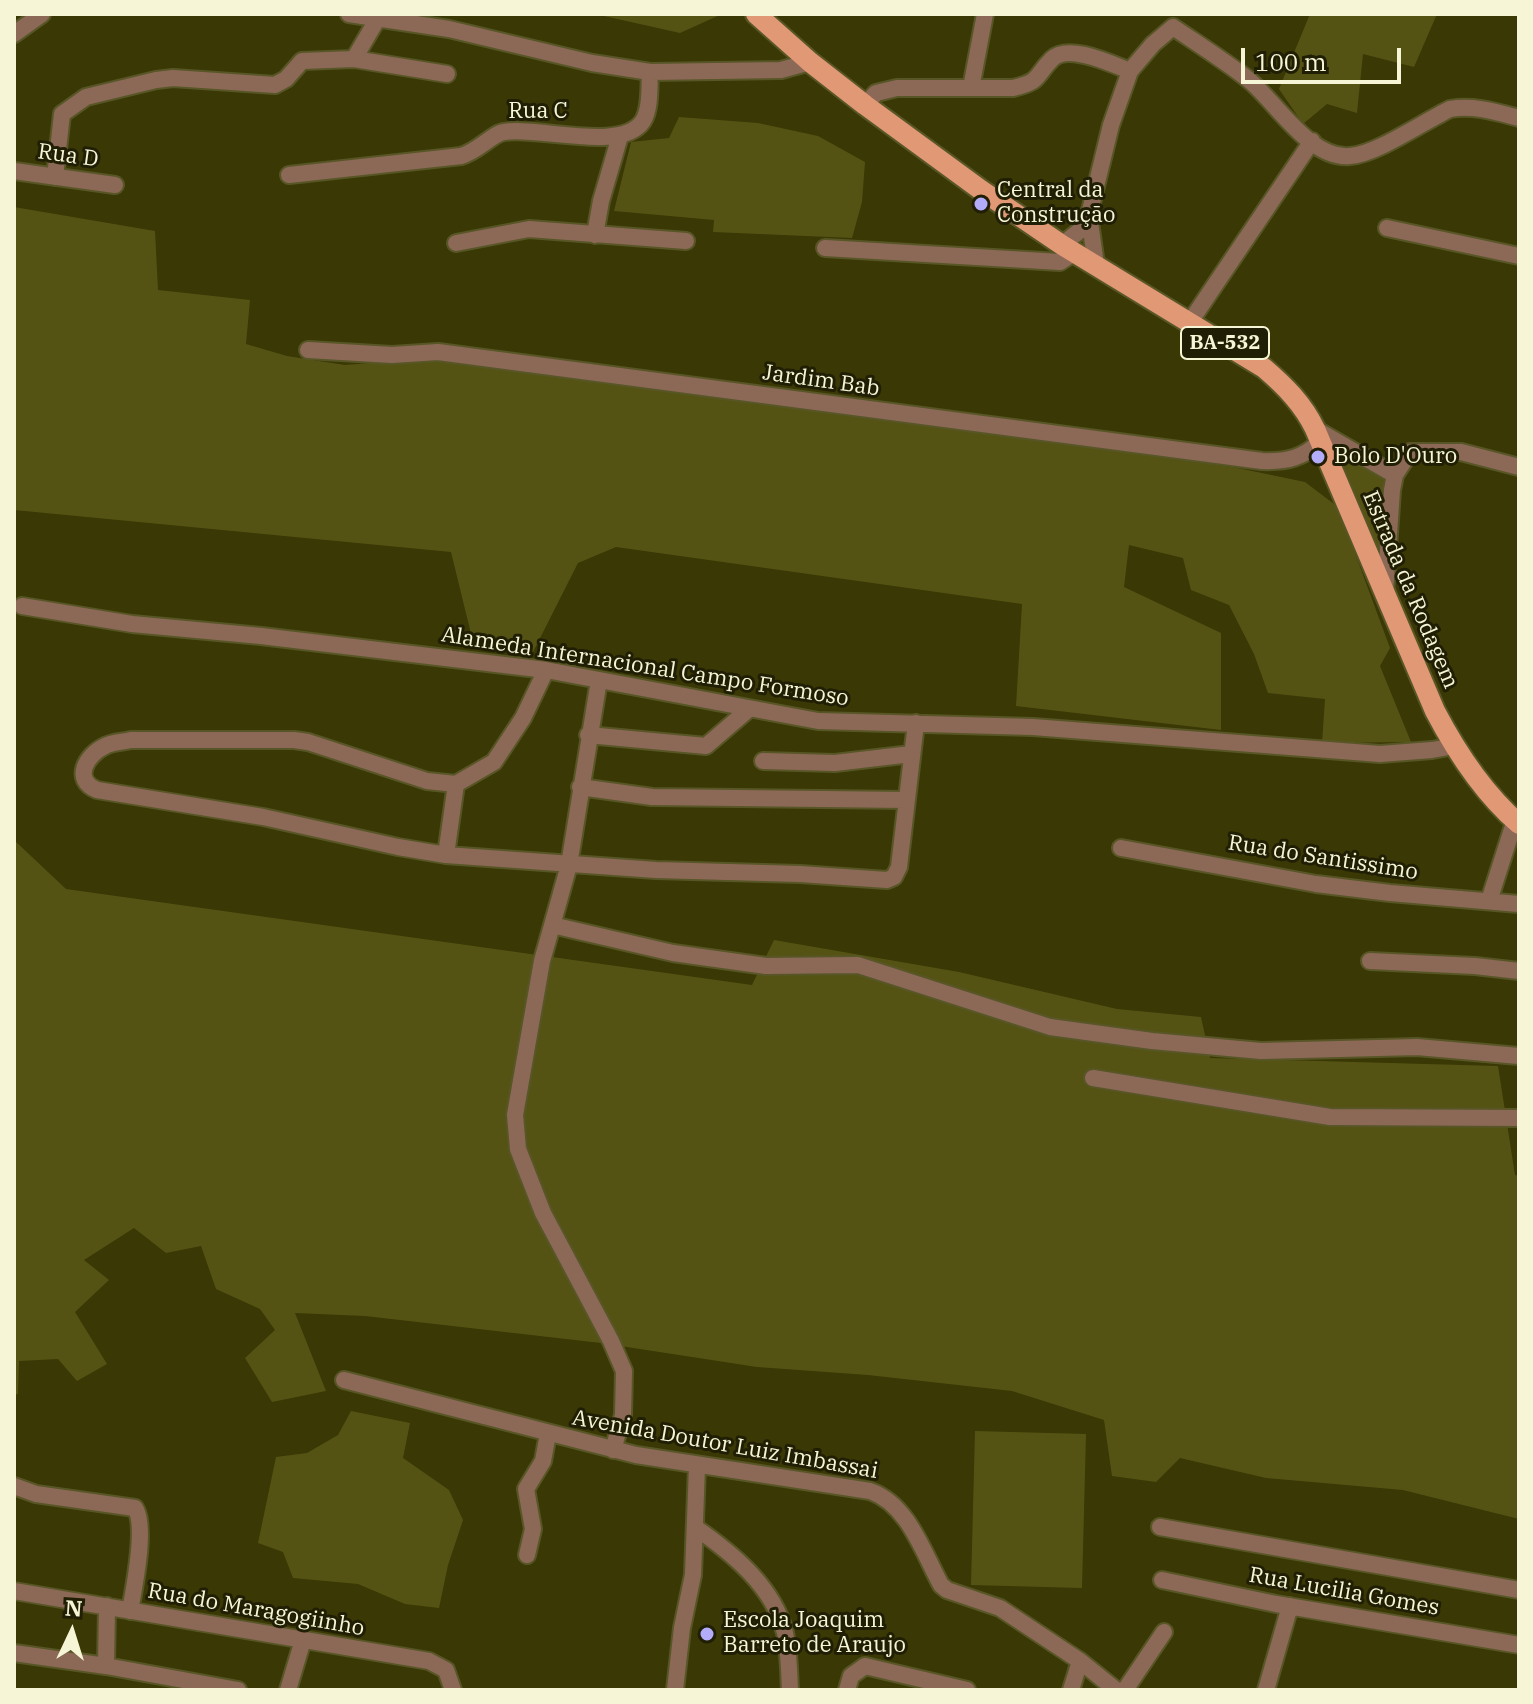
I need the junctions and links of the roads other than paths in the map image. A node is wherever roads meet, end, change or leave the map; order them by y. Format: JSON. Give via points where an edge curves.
{"nodes":[{"id":1,"x":42,"y":14,"type":"edge"},
{"id":2,"x":349,"y":14,"type":"edge"},
{"id":3,"x":756,"y":14,"type":"edge"},
{"id":4,"x":985,"y":14,"type":"edge"},
{"id":5,"x":378,"y":18,"type":"junction"},
{"id":6,"x":1174,"y":20,"type":"edge"},
{"id":7,"x":14,"y":34,"type":"edge"},
{"id":8,"x":354,"y":59,"type":"junction"},
{"id":9,"x":810,"y":62,"type":"junction"},
{"id":10,"x":1130,"y":71,"type":"junction"},
{"id":11,"x":650,"y":72,"type":"junction"},
{"id":12,"x":447,"y":74,"type":"dead end"},
{"id":13,"x":971,"y":88,"type":"junction"},
{"id":14,"x":865,"y":105,"type":"junction"},
{"id":15,"x":1519,"y":118,"type":"edge"},
{"id":16,"x":620,"y":136,"type":"junction"},
{"id":17,"x":1312,"y":141,"type":"junction"},
{"id":18,"x":14,"y":171,"type":"edge"},
{"id":19,"x":289,"y":175,"type":"dead end"},
{"id":20,"x":55,"y":177,"type":"junction"},
{"id":21,"x":115,"y":185,"type":"dead end"},
{"id":22,"x":1089,"y":223,"type":"junction"},
{"id":23,"x":1387,"y":228,"type":"dead end"},
{"id":24,"x":595,"y":235,"type":"junction"},
{"id":25,"x":686,"y":241,"type":"dead end"},
{"id":26,"x":456,"y":243,"type":"dead end"},
{"id":27,"x":825,"y":248,"type":"dead end"},
{"id":28,"x":1068,"y":249,"type":"junction"},
{"id":29,"x":1519,"y":256,"type":"edge"},
{"id":30,"x":1096,"y":265,"type":"junction"},
{"id":31,"x":1190,"y":322,"type":"junction"},
{"id":32,"x":308,"y":350,"type":"dead end"},
{"id":33,"x":1318,"y":435,"type":"junction"},
{"id":34,"x":1519,"y":467,"type":"edge"},
{"id":35,"x":1395,"y":475,"type":"junction"},
{"id":36,"x":1385,"y":595,"type":"junction"},
{"id":37,"x":22,"y":606,"type":"dead end"},
{"id":38,"x":546,"y":670,"type":"junction"},
{"id":39,"x":599,"y":680,"type":"junction"},
{"id":40,"x":749,"y":709,"type":"junction"},
{"id":41,"x":916,"y":723,"type":"junction"},
{"id":42,"x":588,"y":735,"type":"junction"},
{"id":43,"x":1454,"y":746,"type":"junction"},
{"id":44,"x":911,"y":754,"type":"junction"},
{"id":45,"x":763,"y":761,"type":"dead end"},
{"id":46,"x":456,"y":784,"type":"junction"},
{"id":47,"x":580,"y":787,"type":"junction"},
{"id":48,"x":907,"y":800,"type":"junction"},
{"id":49,"x":1517,"y":822,"type":"edge"},
{"id":50,"x":1121,"y":848,"type":"dead end"},
{"id":51,"x":446,"y":855,"type":"junction"},
{"id":52,"x":569,"y":865,"type":"junction"},
{"id":53,"x":1489,"y":901,"type":"junction"},
{"id":54,"x":1519,"y":904,"type":"edge"},
{"id":55,"x":552,"y":925,"type":"junction"},
{"id":56,"x":1370,"y":961,"type":"dead end"},
{"id":57,"x":1519,"y":971,"type":"edge"},
{"id":58,"x":1519,"y":1056,"type":"edge"},
{"id":59,"x":1093,"y":1078,"type":"dead end"},
{"id":60,"x":1519,"y":1118,"type":"edge"},
{"id":61,"x":344,"y":1380,"type":"dead end"},
{"id":62,"x":548,"y":1434,"type":"junction"},
{"id":63,"x":613,"y":1450,"type":"junction"},
{"id":64,"x":697,"y":1466,"type":"junction"},
{"id":65,"x":14,"y":1486,"type":"edge"},
{"id":66,"x":1160,"y":1527,"type":"dead end"},
{"id":67,"x":696,"y":1528,"type":"junction"},
{"id":68,"x":527,"y":1555,"type":"dead end"},
{"id":69,"x":1162,"y":1580,"type":"dead end"},
{"id":70,"x":1519,"y":1590,"type":"edge"},
{"id":71,"x":14,"y":1591,"type":"edge"},
{"id":72,"x":107,"y":1606,"type":"junction"},
{"id":73,"x":1290,"y":1606,"type":"junction"},
{"id":74,"x":130,"y":1611,"type":"junction"},
{"id":75,"x":1164,"y":1632,"type":"dead end"},
{"id":76,"x":303,"y":1640,"type":"junction"},
{"id":77,"x":1519,"y":1645,"type":"edge"},
{"id":78,"x":14,"y":1653,"type":"edge"},
{"id":79,"x":1080,"y":1661,"type":"junction"},
{"id":80,"x":106,"y":1666,"type":"junction"},
{"id":81,"x":217,"y":1689,"type":"edge"},
{"id":82,"x":238,"y":1690,"type":"edge"},
{"id":83,"x":288,"y":1690,"type":"edge"},
{"id":84,"x":453,"y":1690,"type":"edge"},
{"id":85,"x":675,"y":1690,"type":"edge"},
{"id":86,"x":790,"y":1690,"type":"edge"},
{"id":87,"x":847,"y":1690,"type":"edge"},
{"id":88,"x":967,"y":1690,"type":"edge"},
{"id":89,"x":1071,"y":1690,"type":"edge"},
{"id":90,"x":1116,"y":1690,"type":"edge"},
{"id":91,"x":1125,"y":1690,"type":"edge"},
{"id":92,"x":1266,"y":1690,"type":"edge"}],
"edges":[{"from":1,"to":7,"type":"street"},
{"from":2,"to":5,"type":"street"},
{"from":3,"to":9,"type":"main road","name":"Estrada da Rodagem","number":"BA-532"},
{"from":4,"to":13,"type":"street"},
{"from":5,"to":8,"type":"street"},
{"from":5,"to":11,"type":"street"},
{"from":6,"to":10,"type":"street"},
{"from":6,"to":17,"type":"street","via":[[1248,79]]},
{"from":8,"to":12,"type":"street"},
{"from":8,"to":20,"type":"street","via":[[302,61],[275,85],[173,78],[86,97],[62,114]]},
{"from":9,"to":11,"type":"street","via":[[781,70]]},
{"from":9,"to":14,"type":"main road","name":"Estrada da Rodagem","number":"BA-532"},
{"from":10,"to":13,"type":"street","via":[[1060,53],[1033,82],[1013,88]]},
{"from":10,"to":22,"type":"street","via":[[1099,168]]},
{"from":11,"to":16,"type":"street","via":[[645,117]]},
{"from":13,"to":14,"type":"street","via":[[897,88],[876,93]]},
{"from":14,"to":28,"type":"main road","name":"Estrada da Rodagem","number":"BA-532"},
{"from":15,"to":17,"type":"street","via":[[1484,109],[1450,109],[1380,146],[1346,157]]},
{"from":16,"to":19,"type":"street","name":"Rua C","via":[[502,132],[461,156]]},
{"from":16,"to":24,"type":"street"},
{"from":17,"to":31,"type":"street"},
{"from":18,"to":20,"type":"street","name":"Rua D"},
{"from":20,"to":21,"type":"street","name":"Rua D"},
{"from":22,"to":28,"type":"street"},
{"from":22,"to":30,"type":"street"},
{"from":23,"to":29,"type":"street"},
{"from":24,"to":25,"type":"street"},
{"from":24,"to":26,"type":"street","via":[[529,229]]},
{"from":27,"to":28,"type":"street","via":[[1060,262]]},
{"from":28,"to":30,"type":"main road","name":"Estrada da Rodagem","number":"BA-532"},
{"from":30,"to":31,"type":"main road","name":"Estrada da Rodagem","number":"BA-532"},
{"from":31,"to":33,"type":"main road","name":"Estrada da Rodagem","number":"BA-532","via":[[1264,368],[1300,403]]},
{"from":32,"to":33,"type":"street","name":"Jardim Bab","via":[[438,352],[1262,461],[1297,458],[1310,451]]},
{"from":33,"to":35,"type":"street"},
{"from":33,"to":36,"type":"main road","name":"Estrada da Rodagem","number":"BA-532"},
{"from":34,"to":35,"type":"street","via":[[1472,454],[1421,450],[1410,452]]},
{"from":35,"to":36,"type":"street"},
{"from":36,"to":43,"type":"main road","name":"Estrada da Rodagem","number":"BA-532"},
{"from":37,"to":38,"type":"street","name":"Alameda Internacional Campo Formoso","via":[[132,624]]},
{"from":38,"to":39,"type":"street","name":"Alameda Internacional Campo Formoso"},
{"from":38,"to":46,"type":"street","via":[[518,728],[494,762]]},
{"from":39,"to":40,"type":"street","name":"Alameda Internacional Campo Formoso"},
{"from":39,"to":42,"type":"street"},
{"from":40,"to":41,"type":"street","name":"Alameda Internacional Campo Formoso","via":[[818,721]]},
{"from":40,"to":42,"type":"street","via":[[706,746]]},
{"from":41,"to":43,"type":"street","name":"Alameda Internacional Campo Formoso","via":[[1380,754]]},
{"from":41,"to":44,"type":"street"},
{"from":42,"to":47,"type":"street"},
{"from":43,"to":49,"type":"main road","name":"Estrada da Rodagem","number":"BA-532"},
{"from":44,"to":45,"type":"street","via":[[835,763]]},
{"from":44,"to":48,"type":"street"},
{"from":46,"to":51,"type":"street"},
{"from":46,"to":51,"type":"street","via":[[427,781],[308,742],[277,739],[131,740],[105,746],[84,766],[83,778],[97,790]]},
{"from":47,"to":48,"type":"street","via":[[652,797]]},
{"from":47,"to":52,"type":"street"},
{"from":48,"to":52,"type":"street","via":[[899,867],[887,880]]},
{"from":49,"to":53,"type":"street"},
{"from":50,"to":53,"type":"street","name":"Rua do Santissimo","via":[[1316,884]]},
{"from":51,"to":52,"type":"street"},
{"from":52,"to":55,"type":"street"},
{"from":53,"to":54,"type":"street","name":"Rua do Santissimo"},
{"from":55,"to":58,"type":"street","via":[[673,953],[766,966],[858,965],[1050,1027],[1152,1041],[1261,1051],[1417,1047]]},
{"from":55,"to":63,"type":"street","via":[[517,1096],[516,1133],[543,1213],[624,1371],[623,1415]]},
{"from":56,"to":57,"type":"street"},
{"from":59,"to":60,"type":"street","via":[[1330,1117]]},
{"from":61,"to":62,"type":"street","name":"Avenida Doutor Luiz Imbassai"},
{"from":62,"to":63,"type":"street","name":"Avenida Doutor Luiz Imbassai"},
{"from":62,"to":68,"type":"street","via":[[543,1461],[526,1489],[533,1529]]},
{"from":63,"to":64,"type":"street","name":"Avenida Doutor Luiz Imbassai"},
{"from":64,"to":67,"type":"street"},
{"from":64,"to":79,"type":"street","name":"Avenida Doutor Luiz Imbassai","via":[[885,1496],[902,1514],[941,1585],[1000,1608]]},
{"from":65,"to":74,"type":"street","via":[[135,1508],[139,1540]]},
{"from":66,"to":70,"type":"street"},
{"from":67,"to":85,"type":"street"},
{"from":67,"to":86,"type":"street","via":[[739,1561],[773,1606],[785,1632]]},
{"from":69,"to":73,"type":"street","name":"Rua Lucilia Gomes"},
{"from":71,"to":72,"type":"street","name":"Rua do Maragogiinho"},
{"from":72,"to":74,"type":"street","name":"Rua do Maragogiinho"},
{"from":72,"to":80,"type":"street"},
{"from":73,"to":77,"type":"street","name":"Rua Lucilia Gomes"},
{"from":73,"to":92,"type":"street"},
{"from":74,"to":76,"type":"street","name":"Rua do Maragogiinho"},
{"from":75,"to":91,"type":"street"},
{"from":76,"to":83,"type":"street"},
{"from":76,"to":84,"type":"street","name":"Rua do Maragogiinho","via":[[443,1666]]},
{"from":78,"to":80,"type":"street"},
{"from":79,"to":89,"type":"street"},
{"from":79,"to":90,"type":"street","name":"Avenida Doutor Luiz Imbassai"},
{"from":80,"to":81,"type":"street"},
{"from":81,"to":82,"type":"street"},
{"from":87,"to":88,"type":"street","via":[[851,1676],[865,1666]]}]}
